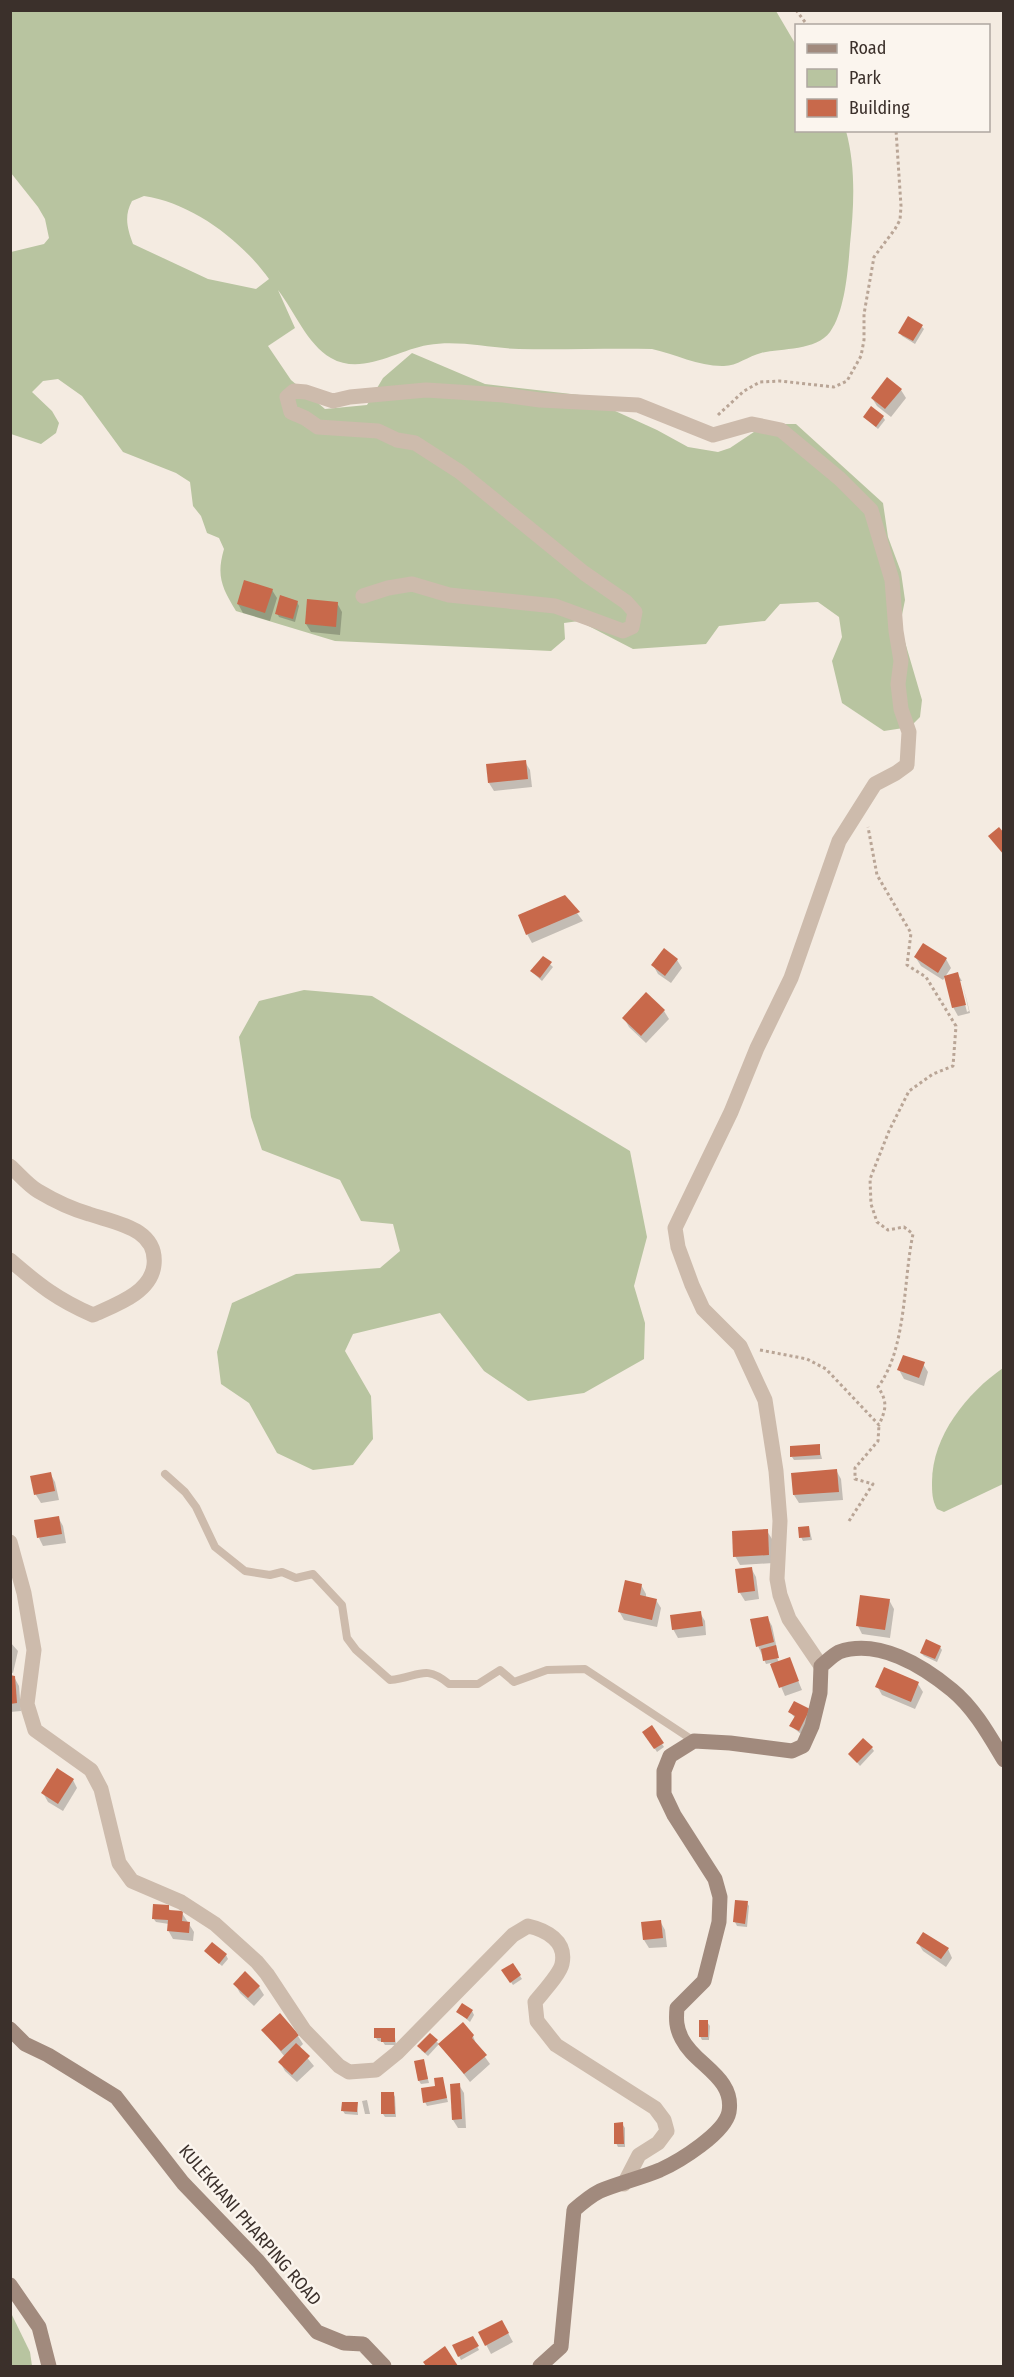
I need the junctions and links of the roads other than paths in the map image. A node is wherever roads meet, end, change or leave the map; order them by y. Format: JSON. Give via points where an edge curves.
{"nodes":[{"id":1,"x":363,"y":596,"type":"dead end"},
{"id":2,"x":10,"y":1167,"type":"edge"},
{"id":3,"x":10,"y":1260,"type":"edge"},
{"id":4,"x":165,"y":1474,"type":"dead end"},
{"id":5,"x":10,"y":1542,"type":"edge"},
{"id":6,"x":821,"y":1666,"type":"junction"},
{"id":7,"x":694,"y":1741,"type":"junction"},
{"id":8,"x":1004,"y":1760,"type":"edge"},
{"id":9,"x":10,"y":2029,"type":"edge"},
{"id":10,"x":624,"y":2184,"type":"junction"},
{"id":11,"x":10,"y":2285,"type":"edge"},
{"id":12,"x":49,"y":2367,"type":"edge"},
{"id":13,"x":384,"y":2367,"type":"edge"},
{"id":14,"x":540,"y":2367,"type":"edge"}],
"edges":[{"from":1,"to":6,"type":"street","via":[[412,584],[449,595],[555,606],[623,631],[632,627],[635,612],[437,457],[415,443],[378,431],[318,427],[291,412],[287,397],[294,391],[333,401],[426,390],[638,405],[713,435],[752,424],[781,430],[840,478],[871,510],[892,580],[901,661],[898,684],[909,732],[907,765],[875,784],[839,841],[791,978],[675,1228],[678,1247],[703,1309],[740,1346],[765,1400],[780,1521],[780,1595],[789,1619]]},
{"from":2,"to":3,"type":"street","via":[[36,1190],[145,1236],[155,1256],[153,1276],[138,1292],[93,1315],[66,1304]]},
{"from":4,"to":7,"type":"lane","via":[[196,1507],[215,1548],[244,1571],[270,1575],[282,1572],[296,1578],[313,1574],[342,1605],[347,1638],[390,1680],[420,1672],[437,1674],[449,1684],[478,1684],[500,1670],[514,1683],[547,1670],[585,1669]]},
{"from":5,"to":10,"type":"street","via":[[34,1650],[27,1704],[35,1730],[91,1770],[101,1789],[119,1863],[132,1881],[181,1902],[215,1924],[267,1974],[304,2030],[349,2072],[376,2070],[397,2053],[513,1935],[528,1926],[555,1937],[562,1952],[562,1965],[535,2002],[537,2021],[556,2045],[655,2108],[664,2120],[666,2131],[658,2143],[639,2155]]},
{"from":6,"to":7,"type":"main road","via":[[820,1693],[812,1726],[802,1746],[792,1751]]},
{"from":6,"to":8,"type":"main road","via":[[837,1653],[858,1649],[871,1648],[906,1658],[953,1690],[985,1728]]},
{"from":7,"to":10,"type":"main road","via":[[670,1756],[664,1771],[664,1794],[715,1879],[720,1897],[719,1922],[704,1981],[676,2008],[676,2024],[682,2040],[712,2069],[731,2101],[728,2116],[715,2135],[664,2168]]},
{"from":9,"to":13,"type":"main road","name":"KULEKHANI PHARPING ROAD","via":[[25,2044],[116,2097],[183,2183],[258,2261],[317,2332],[344,2343],[363,2344]]},
{"from":10,"to":14,"type":"main road","via":[[601,2191],[574,2210],[561,2348]]},
{"from":11,"to":12,"type":"main road","via":[[39,2327]]}]}
